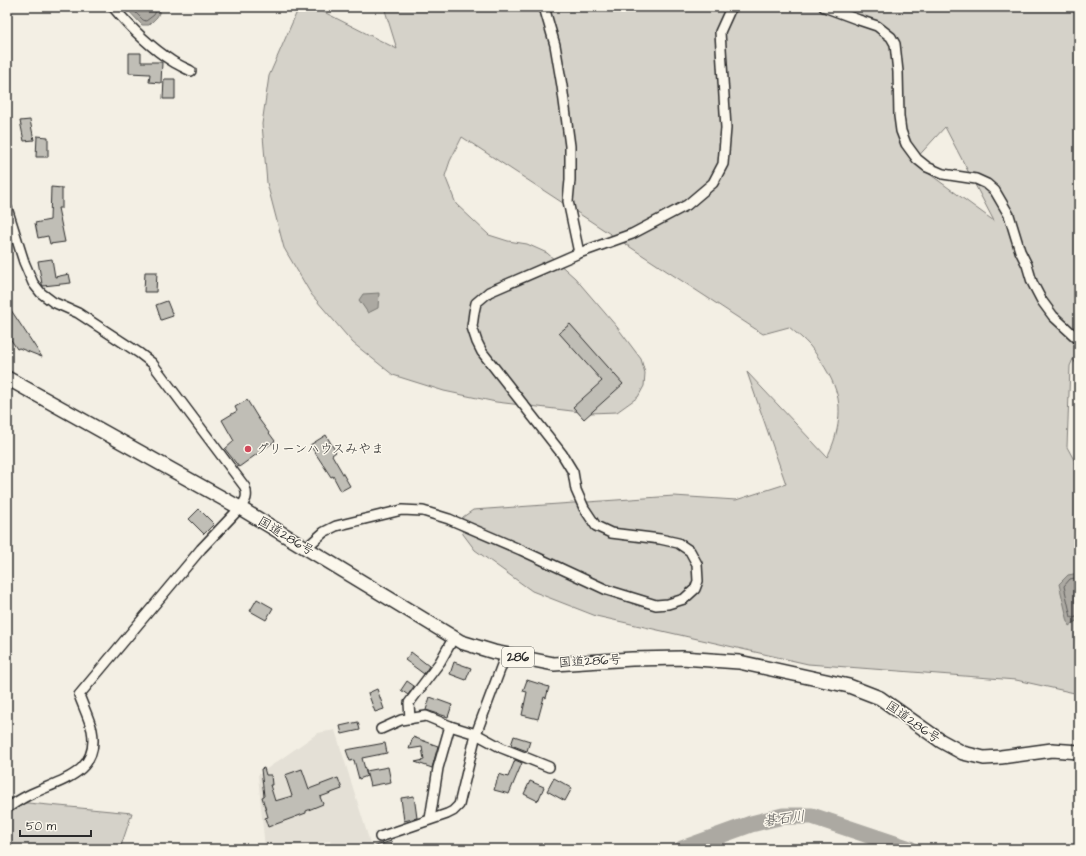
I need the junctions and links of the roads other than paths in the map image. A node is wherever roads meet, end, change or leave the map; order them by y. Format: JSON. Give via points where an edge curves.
{"nodes":[{"id":1,"x":112,"y":7,"type":"edge"},
{"id":2,"x":544,"y":7,"type":"edge"},
{"id":3,"x":733,"y":7,"type":"edge"},
{"id":4,"x":824,"y":7,"type":"edge"},
{"id":5,"x":191,"y":71,"type":"dead end"},
{"id":6,"x":7,"y":208,"type":"edge"},
{"id":7,"x":579,"y":253,"type":"junction"},
{"id":8,"x":1079,"y":340,"type":"edge"},
{"id":9,"x":7,"y":378,"type":"edge"},
{"id":10,"x":240,"y":508,"type":"junction"},
{"id":11,"x":306,"y":548,"type":"junction"},
{"id":12,"x":454,"y":637,"type":"junction"},
{"id":13,"x":506,"y":654,"type":"junction"},
{"id":14,"x":410,"y":719,"type":"junction"},
{"id":15,"x":450,"y":726,"type":"junction"},
{"id":16,"x":381,"y":729,"type":"dead end"},
{"id":17,"x":476,"y":734,"type":"junction"},
{"id":18,"x":1079,"y":752,"type":"edge"},
{"id":19,"x":549,"y":767,"type":"dead end"},
{"id":20,"x":7,"y":808,"type":"edge"},
{"id":21,"x":430,"y":820,"type":"junction"},
{"id":22,"x":380,"y":837,"type":"dead end"}],
"edges":[{"from":1,"to":5,"type":"street","via":[[146,41],[172,61]]},
{"from":2,"to":7,"type":"street","via":[[555,45],[562,86],[570,146],[568,201]]},
{"from":3,"to":7,"type":"street","via":[[720,32],[726,128],[723,164],[713,183],[687,205],[632,234]]},
{"from":4,"to":8,"type":"street","via":[[877,26],[892,37],[898,72],[899,116],[906,144],[927,167],[943,174],[976,179],[995,191],[1009,215],[1020,251],[1042,301]]},
{"from":6,"to":10,"type":"street","via":[[24,262],[41,293],[53,302],[78,313],[152,363],[244,488],[247,496]]},
{"from":7,"to":11,"type":"street","via":[[489,292],[476,303],[472,327],[477,342],[482,352],[562,454],[573,472],[576,490],[584,508],[596,526],[611,533],[678,543],[690,551],[697,564],[698,580],[695,589],[684,600],[656,605],[608,590],[450,519],[423,510],[402,510],[336,526],[324,532]]},
{"from":9,"to":10,"type":"highway","name":"国道286号","number":"286"},
{"from":10,"to":11,"type":"highway","name":"国道286号","number":"286"},
{"from":10,"to":20,"type":"street","via":[[201,550],[79,695],[92,730],[93,746],[89,759],[80,771]]},
{"from":11,"to":12,"type":"highway","name":"国道286号","number":"286"},
{"from":12,"to":13,"type":"highway","name":"国道286号","number":"286","via":[[461,642]]},
{"from":12,"to":14,"type":"street","via":[[440,662],[409,703]]},
{"from":13,"to":17,"type":"street"},
{"from":13,"to":18,"type":"highway","name":"国道286号","number":"286","via":[[554,664],[682,658],[739,662],[849,686],[880,698],[941,741],[963,753],[984,758],[1052,750]]},
{"from":14,"to":15,"type":"street","via":[[426,716]]},
{"from":14,"to":16,"type":"street"},
{"from":15,"to":17,"type":"street"},
{"from":15,"to":21,"type":"street","via":[[438,768]]},
{"from":17,"to":19,"type":"street","via":[[502,748]]},
{"from":17,"to":21,"type":"street","via":[[459,805],[453,811]]},
{"from":21,"to":22,"type":"street"}]}
